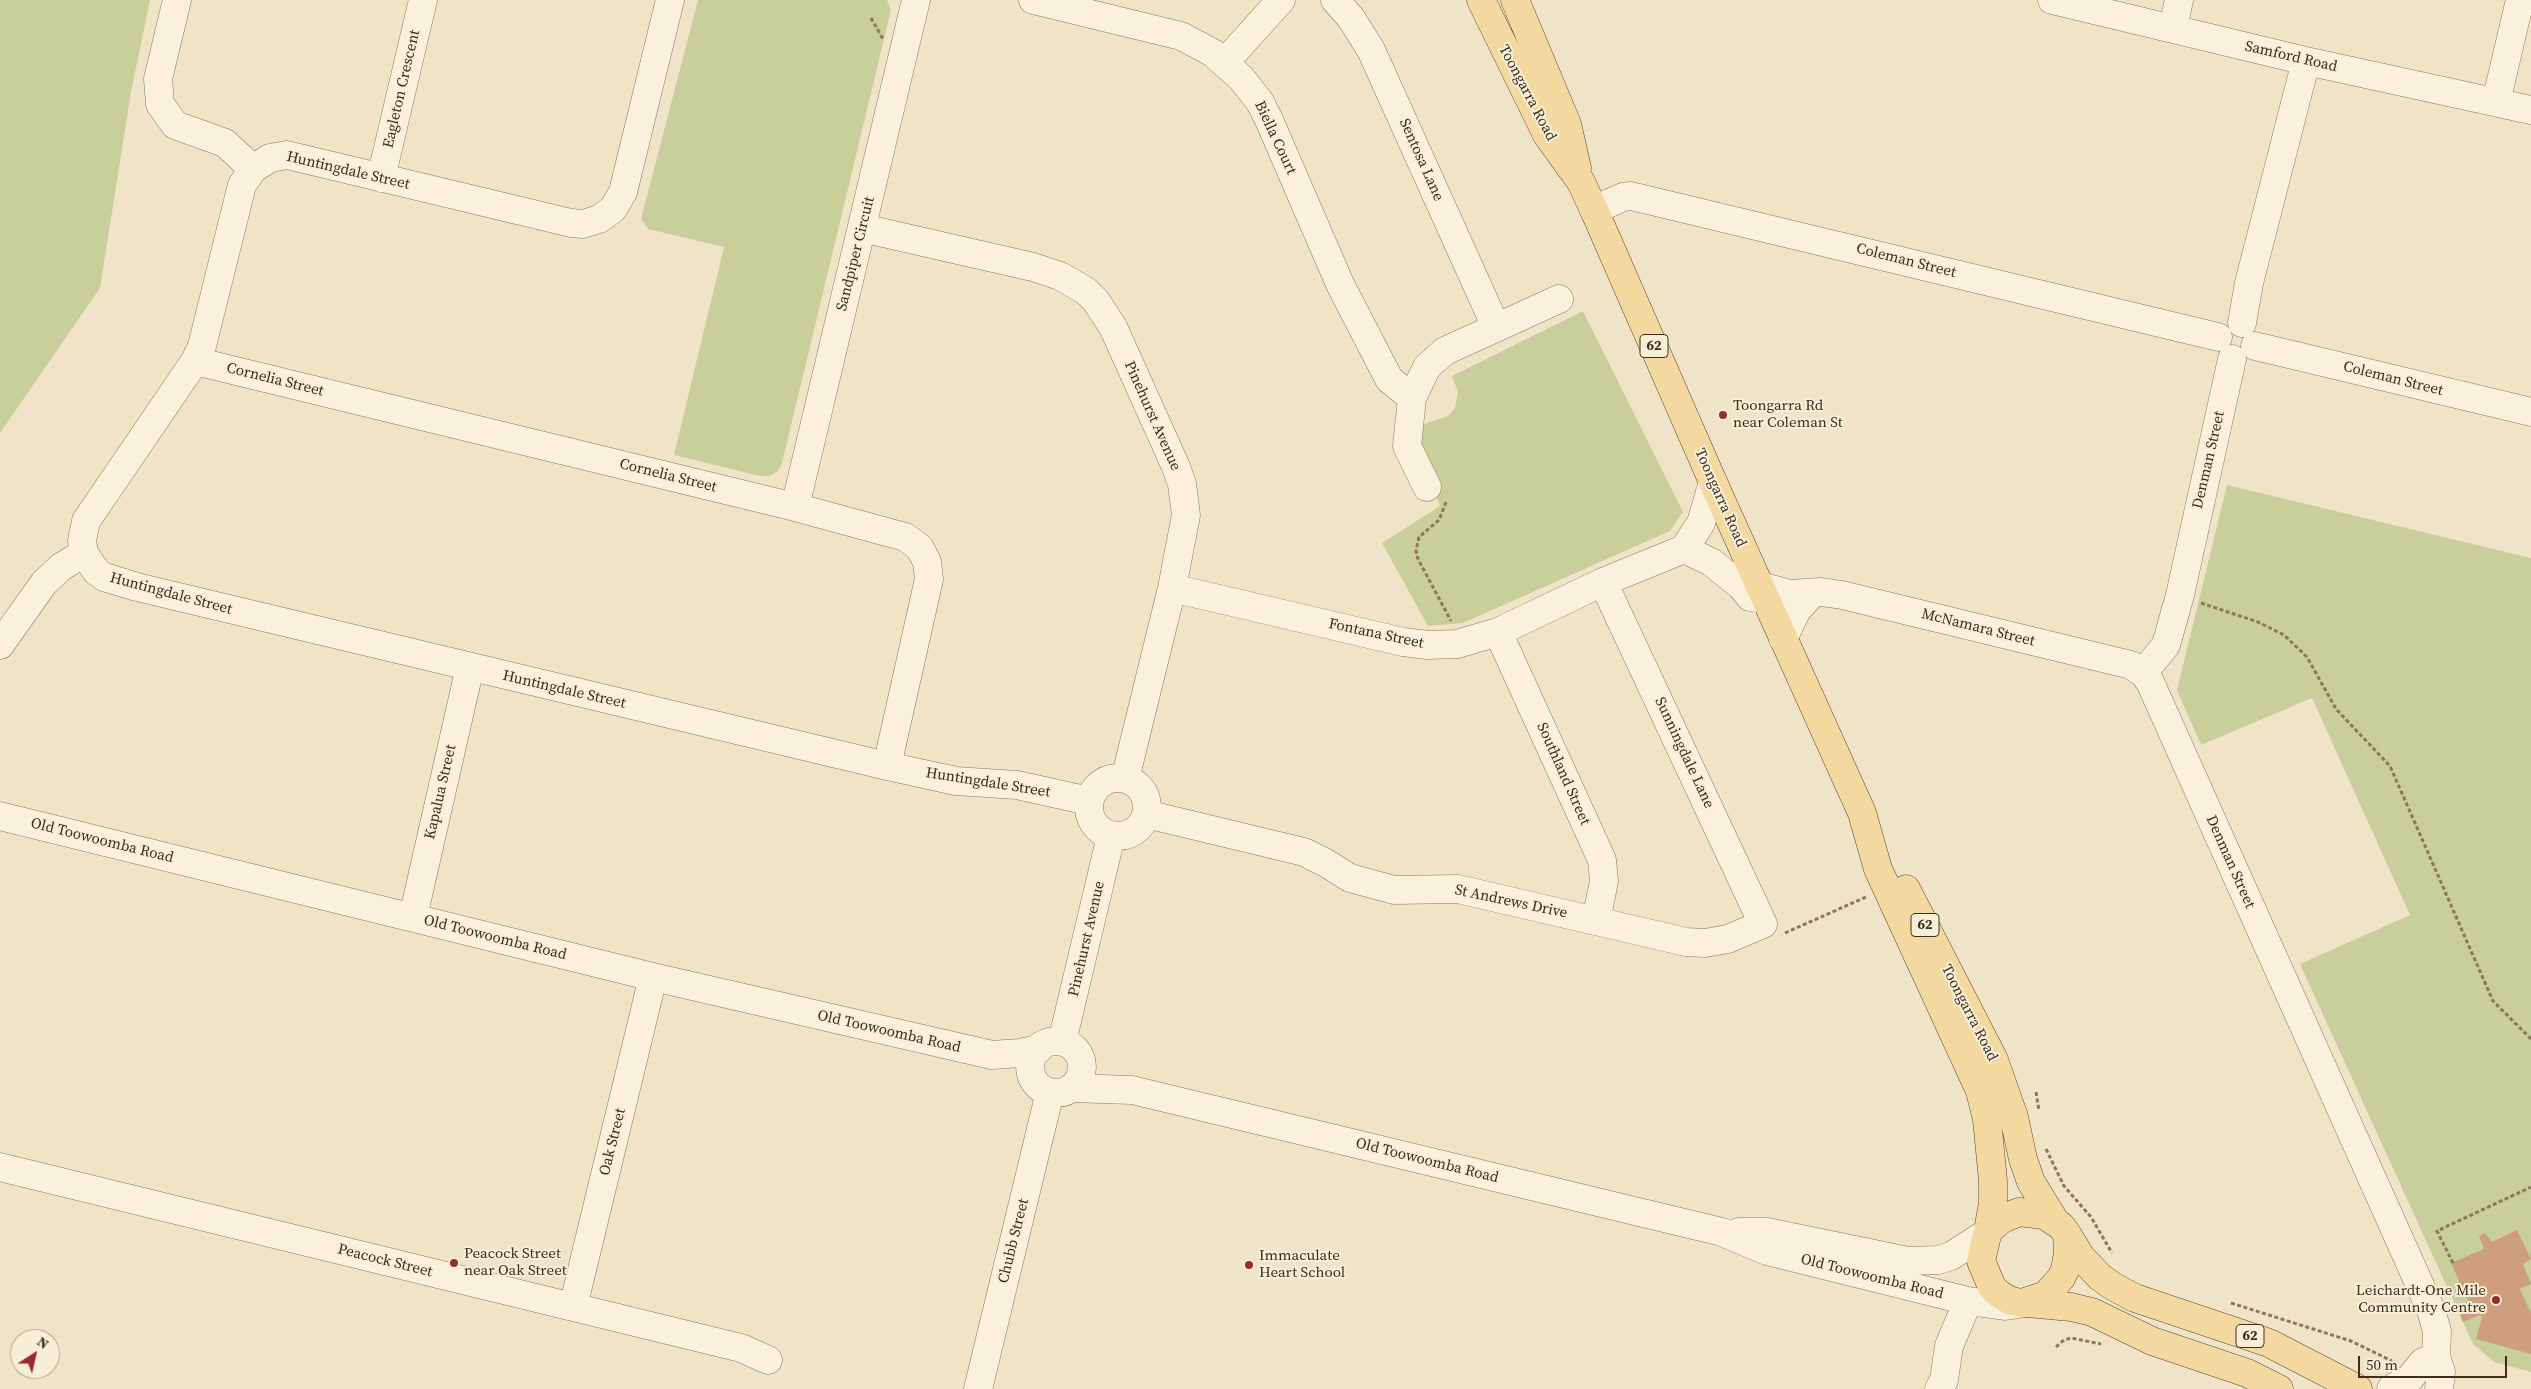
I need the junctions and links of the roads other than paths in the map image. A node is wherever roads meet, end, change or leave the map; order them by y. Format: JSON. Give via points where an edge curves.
{"nodes":[{"id":1,"x":177,"y":0,"type":"edge"},
{"id":2,"x":423,"y":0,"type":"edge"},
{"id":3,"x":670,"y":0,"type":"edge"},
{"id":4,"x":916,"y":0,"type":"edge"},
{"id":5,"x":1033,"y":0,"type":"edge"},
{"id":6,"x":1281,"y":0,"type":"edge"},
{"id":7,"x":1335,"y":0,"type":"edge"},
{"id":8,"x":1481,"y":0,"type":"edge"},
{"id":9,"x":1515,"y":0,"type":"edge"},
{"id":10,"x":2052,"y":0,"type":"edge"},
{"id":11,"x":2179,"y":0,"type":"edge"},
{"id":12,"x":2520,"y":0,"type":"edge"},
{"id":13,"x":2173,"y":28,"type":"junction"},
{"id":14,"x":2306,"y":61,"type":"junction"},
{"id":15,"x":1225,"y":62,"type":"junction"},
{"id":16,"x":2496,"y":102,"type":"junction"},
{"id":17,"x":2531,"y":110,"type":"edge"},
{"id":18,"x":253,"y":169,"type":"junction"},
{"id":19,"x":381,"y":178,"type":"junction"},
{"id":20,"x":1581,"y":182,"type":"junction"},
{"id":21,"x":1594,"y":210,"type":"junction"},
{"id":22,"x":862,"y":228,"type":"junction"},
{"id":23,"x":1559,"y":299,"type":"dead end"},
{"id":24,"x":1496,"y":327,"type":"junction"},
{"id":25,"x":2237,"y":341,"type":"junction"},
{"id":26,"x":195,"y":361,"type":"junction"},
{"id":27,"x":1412,"y":398,"type":"junction"},
{"id":28,"x":2531,"y":412,"type":"edge"},
{"id":29,"x":1713,"y":482,"type":"junction"},
{"id":30,"x":1437,"y":491,"type":"road end"},
{"id":31,"x":795,"y":507,"type":"junction"},
{"id":32,"x":1684,"y":548,"type":"junction"},
{"id":33,"x":84,"y":553,"type":"junction"},
{"id":34,"x":1603,"y":582,"type":"junction"},
{"id":35,"x":1172,"y":588,"type":"junction"},
{"id":36,"x":1763,"y":593,"type":"junction"},
{"id":37,"x":1812,"y":594,"type":"junction"},
{"id":38,"x":1498,"y":632,"type":"junction"},
{"id":39,"x":1783,"y":639,"type":"junction"},
{"id":40,"x":0,"y":645,"type":"edge"},
{"id":41,"x":470,"y":667,"type":"junction"},
{"id":42,"x":2143,"y":672,"type":"junction"},
{"id":43,"x":886,"y":766,"type":"junction"},
{"id":44,"x":1125,"y":779,"type":"junction"},
{"id":45,"x":1089,"y":801,"type":"junction"},
{"id":46,"x":1862,"y":813,"type":"junction"},
{"id":47,"x":1146,"y":814,"type":"junction"},
{"id":48,"x":0,"y":816,"type":"edge"},
{"id":49,"x":1111,"y":836,"type":"junction"},
{"id":50,"x":413,"y":917,"type":"junction"},
{"id":51,"x":1596,"y":921,"type":"junction"},
{"id":52,"x":1763,"y":924,"type":"joint"},
{"id":53,"x":653,"y":977,"type":"junction"},
{"id":54,"x":1061,"y":1050,"type":"junction"},
{"id":55,"x":992,"y":1055,"type":"junction"},
{"id":56,"x":1052,"y":1087,"type":"junction"},
{"id":57,"x":1132,"y":1090,"type":"junction"},
{"id":58,"x":0,"y":1167,"type":"edge"},
{"id":59,"x":2061,"y":1228,"type":"junction"},
{"id":60,"x":1722,"y":1232,"type":"junction"},
{"id":61,"x":1988,"y":1232,"type":"junction"},
{"id":62,"x":2135,"y":1298,"type":"junction"},
{"id":63,"x":1968,"y":1301,"type":"junction"},
{"id":64,"x":2027,"y":1303,"type":"junction"},
{"id":65,"x":572,"y":1307,"type":"junction"},
{"id":66,"x":2436,"y":1357,"type":"junction"},
{"id":67,"x":768,"y":1360,"type":"dead end"},
{"id":68,"x":2396,"y":1377,"type":"edge"},
{"id":69,"x":2252,"y":1381,"type":"edge"},
{"id":70,"x":1937,"y":1388,"type":"edge"},
{"id":71,"x":978,"y":1389,"type":"edge"},
{"id":72,"x":2279,"y":1389,"type":"edge"},
{"id":73,"x":2286,"y":1389,"type":"edge"},
{"id":74,"x":2358,"y":1389,"type":"edge"},
{"id":75,"x":2438,"y":1389,"type":"edge"}],
"edges":[{"from":1,"to":18,"type":"street","via":[[158,80],[160,104],[176,125],[225,143]]},
{"from":2,"to":19,"type":"street","name":"Eagleton Crescent"},
{"from":3,"to":19,"type":"street","name":"Huntingdale Street","via":[[623,192],[619,202],[606,215],[592,222],[572,223]]},
{"from":4,"to":22,"type":"street","name":"Sandpiper Circuit"},
{"from":5,"to":15,"type":"street","name":"Biella Court","via":[[1181,36]]},
{"from":6,"to":15,"type":"street"},
{"from":7,"to":24,"type":"street","name":"Sentosa Lane","via":[[1371,50]]},
{"from":8,"to":20,"type":"main road","name":"Toongarra Road","number":"62","via":[[1547,135]]},
{"from":9,"to":20,"type":"main road","name":"Toongarra Road","number":"62","via":[[1567,124]]},
{"from":10,"to":13,"type":"street","name":"Samford Road"},
{"from":11,"to":13,"type":"street"},
{"from":12,"to":16,"type":"street"},
{"from":13,"to":14,"type":"street","name":"Samford Road"},
{"from":14,"to":16,"type":"street","name":"Samford Road"},
{"from":14,"to":25,"type":"street","name":"Denman Street","via":[[2248,283]]},
{"from":15,"to":27,"type":"street","name":"Biella Court","via":[[1250,88],[1264,109],[1340,284],[1388,379]]},
{"from":16,"to":17,"type":"street","name":"Samford Road"},
{"from":18,"to":19,"type":"street","name":"Huntingdale Street","via":[[270,158],[287,155]]},
{"from":18,"to":26,"type":"street","via":[[242,185],[208,331]]},
{"from":20,"to":21,"type":"main road","name":"Toongarra Road","number":"62"},
{"from":21,"to":25,"type":"street","name":"Coleman Street","via":[[1631,196]]},
{"from":21,"to":29,"type":"main road","name":"Toongarra Road","number":"62"},
{"from":22,"to":31,"type":"street","name":"Sandpiper Circuit"},
{"from":22,"to":35,"type":"street","name":"Pinehurst Avenue","via":[[1033,267],[1075,282],[1096,301],[1112,327],[1182,484],[1186,515]]},
{"from":23,"to":24,"type":"street"},
{"from":24,"to":27,"type":"street","via":[[1445,351],[1427,367]]},
{"from":25,"to":28,"type":"street","name":"Coleman Street"},
{"from":25,"to":42,"type":"street","name":"Denman Street","via":[[2166,645]]},
{"from":26,"to":31,"type":"street","name":"Cornelia Street"},
{"from":26,"to":33,"type":"street","via":[[86,521],[82,541]]},
{"from":27,"to":30,"type":"street","via":[[1407,446]]},
{"from":29,"to":32,"type":"street","via":[[1702,523]]},
{"from":29,"to":36,"type":"main road","name":"Toongarra Road","number":"62"},
{"from":31,"to":43,"type":"street","name":"Cornelia Street","via":[[904,537],[918,547],[927,562],[928,588]]},
{"from":32,"to":34,"type":"street","name":"Fontana Street"},
{"from":32,"to":36,"type":"street","via":[[1711,562],[1750,597]]},
{"from":33,"to":40,"type":"street","via":[[61,567],[44,583]]},
{"from":33,"to":41,"type":"street","name":"Huntingdale Street","via":[[96,571],[114,581]]},
{"from":34,"to":38,"type":"street","name":"Fontana Street"},
{"from":34,"to":52,"type":"street","name":"Sunningdale Lane"},
{"from":35,"to":38,"type":"street","name":"Fontana Street","via":[[1403,642],[1457,644]]},
{"from":35,"to":44,"type":"street","name":"Pinehurst Avenue"},
{"from":36,"to":37,"type":"street","name":"McNamara Street"},
{"from":36,"to":39,"type":"main road","name":"Toongarra Road","number":"62"},
{"from":37,"to":39,"type":"street","via":[[1797,610]]},
{"from":37,"to":42,"type":"street","name":"McNamara Street","via":[[1842,595],[2131,665]]},
{"from":38,"to":51,"type":"street","name":"Southland Street","via":[[1602,860],[1604,881]]},
{"from":39,"to":46,"type":"main road","name":"Toongarra Road","number":"62"},
{"from":41,"to":43,"type":"street","name":"Huntingdale Street"},
{"from":41,"to":50,"type":"street","name":"Kapalua Street"},
{"from":42,"to":66,"type":"street","name":"Denman Street","via":[[2431,1310],[2436,1331]]},
{"from":43,"to":45,"type":"street","name":"Huntingdale Street","via":[[956,781],[1016,785]]},
{"from":44,"to":45,"type":"street","via":[[1106,780],[1098,785]]},
{"from":44,"to":47,"type":"street","via":[[1133,782],[1145,796]]},
{"from":45,"to":49,"type":"street","via":[[1091,819]]},
{"from":46,"to":59,"type":"main road","name":"Toongarra Road","number":"62","via":[[1893,862],[1994,1060],[2014,1117],[2031,1182]]},
{"from":46,"to":61,"type":"main road","name":"Toongarra Road","number":"62","via":[[1878,869],[1980,1091],[1987,1119],[1993,1181]]},
{"from":47,"to":49,"type":"street","via":[[1137,830]]},
{"from":47,"to":51,"type":"street","name":"St Andrews Drive","via":[[1304,852],[1350,878],[1394,890],[1458,889]]},
{"from":48,"to":50,"type":"street","name":"Old Toowoomba Road"},
{"from":49,"to":54,"type":"street","name":"Pinehurst Avenue"},
{"from":50,"to":53,"type":"street","name":"Old Toowoomba Road"},
{"from":51,"to":52,"type":"street","name":"St Andrews Drive","via":[[1686,942],[1705,943],[1728,939]]},
{"from":53,"to":55,"type":"street","name":"Old Toowoomba Road"},
{"from":53,"to":65,"type":"street","name":"Oak Street"},
{"from":54,"to":55,"type":"street","name":"Old Toowoomba Road"},
{"from":54,"to":56,"type":"street","via":[[1081,1075]]},
{"from":54,"to":56,"type":"street","via":[[1031,1064]]},
{"from":54,"to":57,"type":"street","name":"Old Toowoomba Road"},
{"from":55,"to":56,"type":"street","name":"Old Toowoomba Road"},
{"from":56,"to":57,"type":"street","name":"Old Toowoomba Road"},
{"from":56,"to":71,"type":"street","name":"Chubb Street"},
{"from":57,"to":60,"type":"street","name":"Old Toowoomba Road"},
{"from":58,"to":65,"type":"street","name":"Peacock Street"},
{"from":59,"to":61,"type":"main road","via":[[2036,1213],[2019,1212],[2002,1219]]},
{"from":59,"to":62,"type":"main road","number":"62","via":[[2100,1277]]},
{"from":59,"to":64,"type":"main road","via":[[2068,1253],[2062,1278],[2046,1295]]},
{"from":60,"to":61,"type":"street","name":"Old Toowoomba Road","via":[[1767,1232],[1908,1261],[1951,1256]]},
{"from":60,"to":63,"type":"street","name":"Old Toowoomba Road","via":[[1766,1251]]},
{"from":61,"to":64,"type":"main road","number":"62","via":[[1981,1261],[1992,1287],[2011,1301]]},
{"from":62,"to":73,"type":"main road","via":[[2162,1322],[2264,1358],[2286,1376]]},
{"from":62,"to":74,"type":"main road","number":"62","via":[[2269,1343]]},
{"from":63,"to":64,"type":"street","name":"Old Toowoomba Road","via":[[2006,1306]]},
{"from":63,"to":70,"type":"street","via":[[1949,1346],[1944,1380]]},
{"from":64,"to":69,"type":"main road","name":"Old Toowoomba Road","number":"62","via":[[2092,1312],[2152,1341]]},
{"from":65,"to":67,"type":"street","name":"Peacock Street","via":[[741,1348]]},
{"from":66,"to":68,"type":"street","via":[[2423,1362],[2410,1378]]},
{"from":66,"to":75,"type":"street","name":"Denman Street","via":[[2441,1372]]},
{"from":69,"to":72,"type":"main road","name":"Old Toowoomba Road","number":"62"}]}
